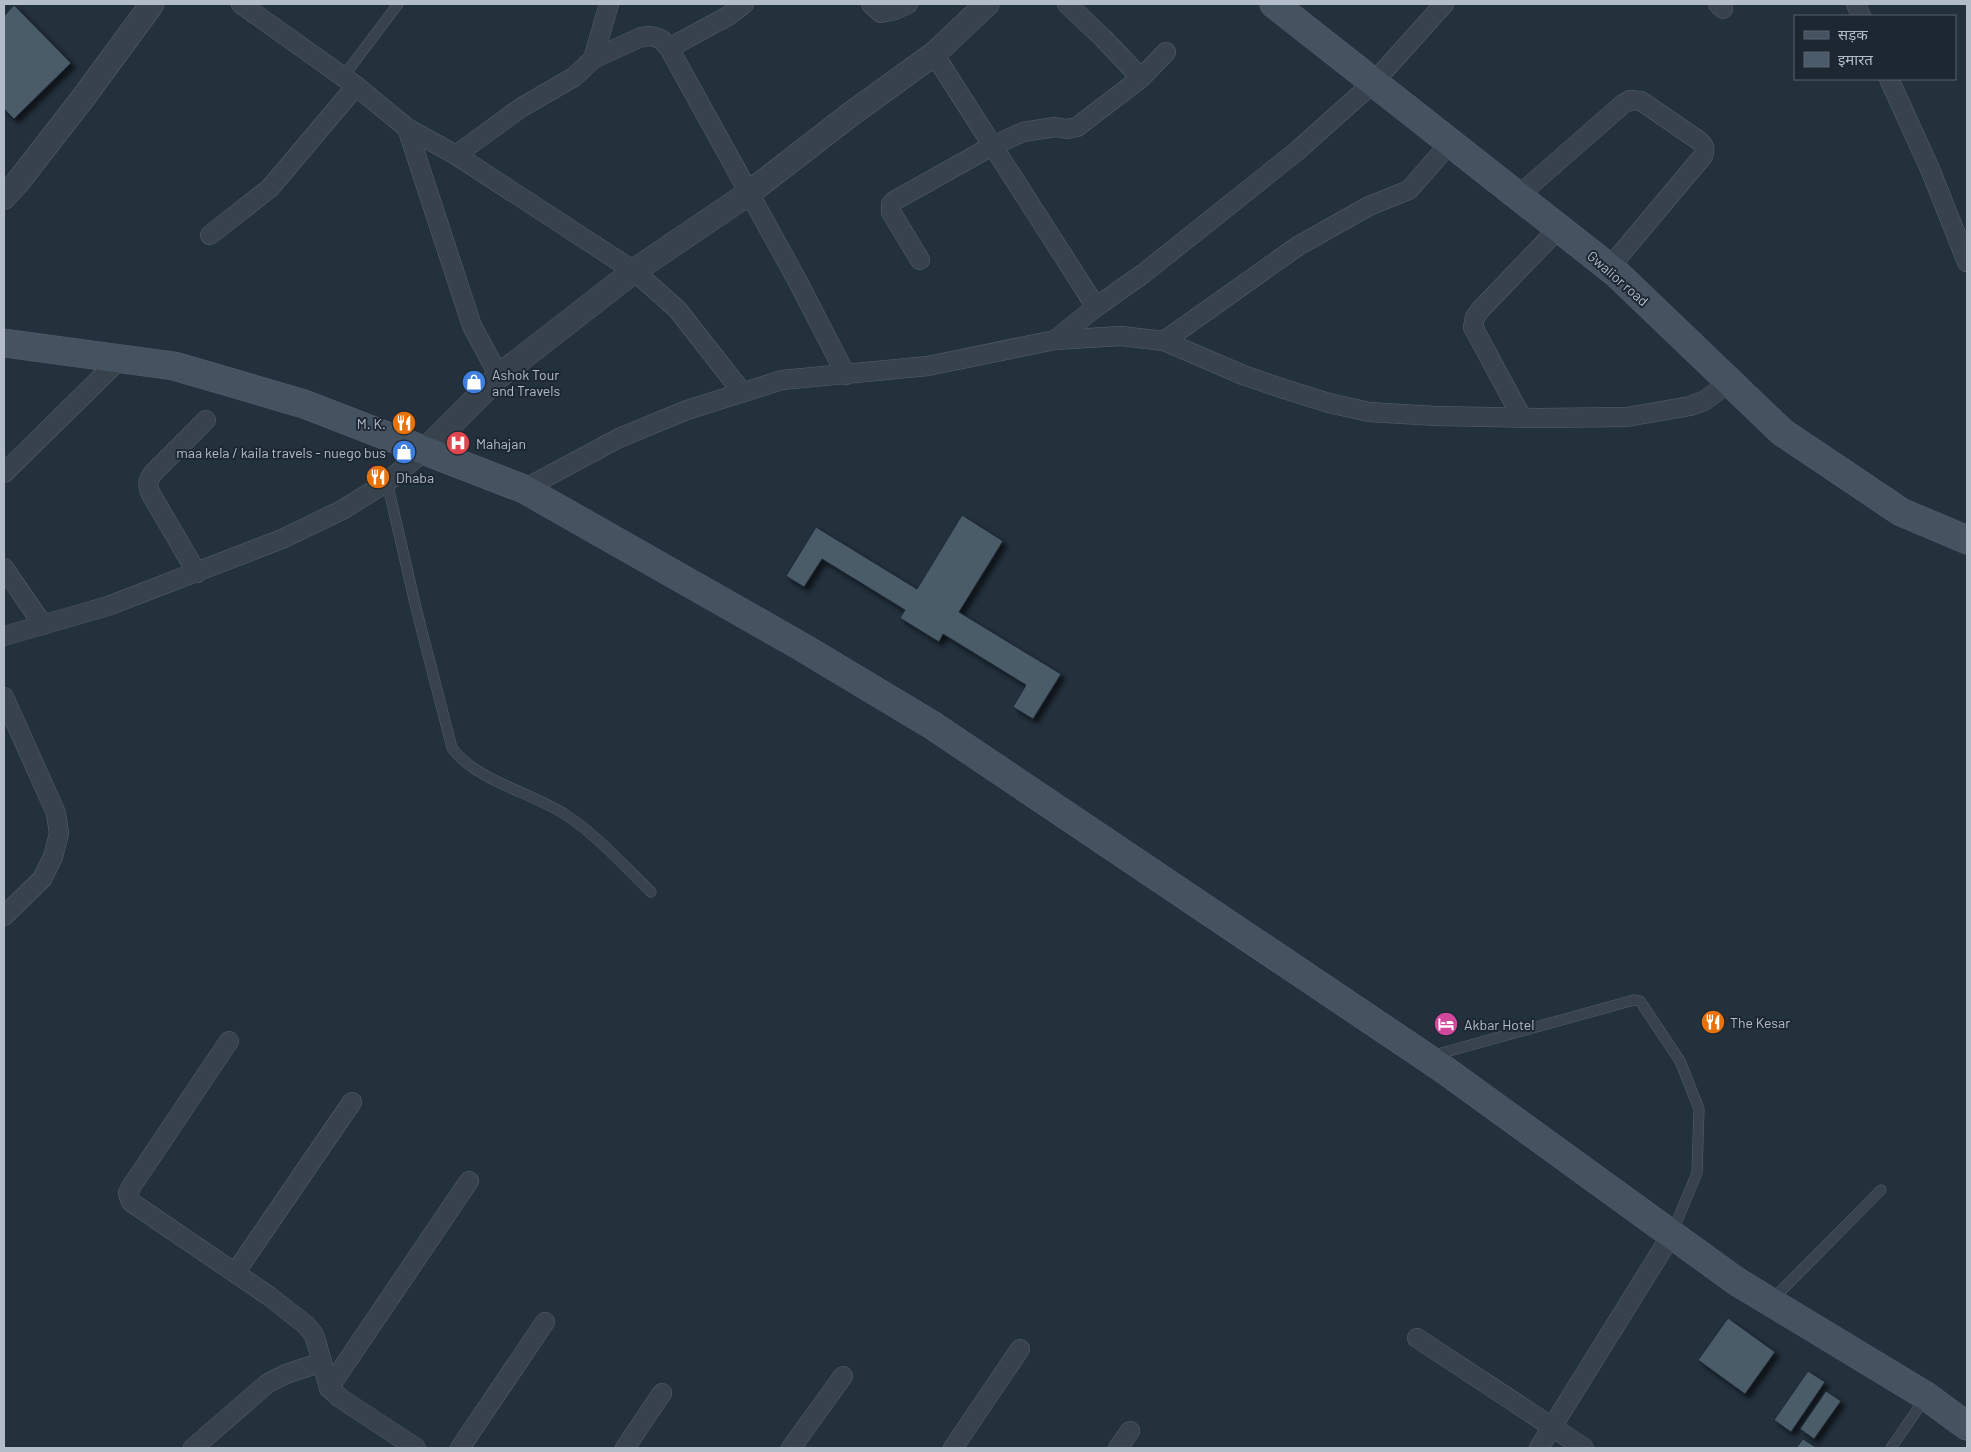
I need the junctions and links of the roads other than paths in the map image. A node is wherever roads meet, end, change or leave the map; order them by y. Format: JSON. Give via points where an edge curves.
{"nodes":[{"id":1,"x":152,"y":4,"type":"edge"},
{"id":2,"x":241,"y":4,"type":"edge"},
{"id":3,"x":398,"y":4,"type":"edge"},
{"id":4,"x":609,"y":4,"type":"edge"},
{"id":5,"x":744,"y":4,"type":"edge"},
{"id":6,"x":871,"y":4,"type":"edge"},
{"id":7,"x":908,"y":4,"type":"edge"},
{"id":8,"x":987,"y":4,"type":"edge"},
{"id":9,"x":1066,"y":4,"type":"edge"},
{"id":10,"x":1274,"y":4,"type":"edge"},
{"id":11,"x":1444,"y":4,"type":"edge"},
{"id":12,"x":669,"y":48,"type":"junction"},
{"id":13,"x":1166,"y":52,"type":"dead end"},
{"id":14,"x":934,"y":54,"type":"junction"},
{"id":15,"x":593,"y":59,"type":"junction"},
{"id":16,"x":1141,"y":78,"type":"junction"},
{"id":17,"x":1889,"y":80,"type":"edge"},
{"id":18,"x":349,"y":82,"type":"junction"},
{"id":19,"x":1373,"y":83,"type":"junction"},
{"id":20,"x":407,"y":128,"type":"junction"},
{"id":21,"x":1450,"y":143,"type":"junction"},
{"id":22,"x":992,"y":146,"type":"junction"},
{"id":23,"x":456,"y":155,"type":"junction"},
{"id":24,"x":749,"y":193,"type":"junction"},
{"id":25,"x":1518,"y":196,"type":"junction"},
{"id":26,"x":4,"y":197,"type":"edge"},
{"id":27,"x":1559,"y":228,"type":"junction"},
{"id":28,"x":210,"y":235,"type":"dead end"},
{"id":29,"x":920,"y":260,"type":"dead end"},
{"id":30,"x":1967,"y":262,"type":"edge"},
{"id":31,"x":1609,"y":268,"type":"junction"},
{"id":32,"x":634,"y":271,"type":"junction"},
{"id":33,"x":1096,"y":307,"type":"junction"},
{"id":34,"x":1055,"y":340,"type":"junction"},
{"id":35,"x":1164,"y":341,"type":"junction"},
{"id":36,"x":4,"y":343,"type":"edge"},
{"id":37,"x":120,"y":359,"type":"junction"},
{"id":38,"x":846,"y":375,"type":"junction"},
{"id":39,"x":499,"y":376,"type":"junction"},
{"id":40,"x":1730,"y":382,"type":"junction"},
{"id":41,"x":742,"y":392,"type":"junction"},
{"id":42,"x":1522,"y":418,"type":"junction"},
{"id":43,"x":206,"y":420,"type":"dead end"},
{"id":44,"x":425,"y":450,"type":"junction"},
{"id":45,"x":4,"y":472,"type":"edge"},
{"id":46,"x":387,"y":482,"type":"junction"},
{"id":47,"x":524,"y":489,"type":"junction"},
{"id":48,"x":1967,"y":540,"type":"edge"},
{"id":49,"x":4,"y":568,"type":"edge"},
{"id":50,"x":197,"y":572,"type":"junction"},
{"id":51,"x":43,"y":625,"type":"junction"},
{"id":52,"x":4,"y":636,"type":"edge"},
{"id":53,"x":4,"y":698,"type":"edge"},
{"id":54,"x":651,"y":892,"type":"dead end"},
{"id":55,"x":4,"y":916,"type":"edge"},
{"id":56,"x":229,"y":1041,"type":"dead end"},
{"id":57,"x":1426,"y":1058,"type":"junction"},
{"id":58,"x":352,"y":1102,"type":"dead end"},
{"id":59,"x":469,"y":1181,"type":"dead end"},
{"id":60,"x":1881,"y":1190,"type":"dead end"},
{"id":61,"x":1672,"y":1234,"type":"junction"},
{"id":62,"x":235,"y":1273,"type":"junction"},
{"id":63,"x":1770,"y":1302,"type":"junction"},
{"id":64,"x":545,"y":1322,"type":"dead end"},
{"id":65,"x":1417,"y":1338,"type":"dead end"},
{"id":66,"x":1020,"y":1349,"type":"dead end"},
{"id":67,"x":322,"y":1362,"type":"junction"},
{"id":68,"x":843,"y":1376,"type":"dead end"},
{"id":69,"x":329,"y":1388,"type":"junction"},
{"id":70,"x":662,"y":1393,"type":"dead end"},
{"id":71,"x":1926,"y":1396,"type":"junction"},
{"id":72,"x":1967,"y":1426,"type":"edge"},
{"id":73,"x":1552,"y":1428,"type":"junction"},
{"id":74,"x":1130,"y":1432,"type":"dead end"},
{"id":75,"x":193,"y":1448,"type":"edge"},
{"id":76,"x":416,"y":1448,"type":"edge"},
{"id":77,"x":460,"y":1448,"type":"edge"},
{"id":78,"x":626,"y":1448,"type":"edge"},
{"id":79,"x":791,"y":1448,"type":"edge"},
{"id":80,"x":953,"y":1448,"type":"edge"},
{"id":81,"x":1118,"y":1448,"type":"edge"},
{"id":82,"x":1539,"y":1448,"type":"edge"},
{"id":83,"x":1584,"y":1448,"type":"edge"},
{"id":84,"x":1891,"y":1448,"type":"edge"}],
"edges":[{"from":1,"to":26,"type":"street"},
{"from":2,"to":18,"type":"street"},
{"from":3,"to":18,"type":"lane"},
{"from":4,"to":15,"type":"street"},
{"from":5,"to":12,"type":"street"},
{"from":6,"to":7,"type":"street","via":[[881,13]]},
{"from":8,"to":14,"type":"street"},
{"from":9,"to":16,"type":"street"},
{"from":10,"to":19,"type":"main road","name":"Gwalior road"},
{"from":11,"to":19,"type":"street"},
{"from":12,"to":15,"type":"street","via":[[661,39],[641,36]]},
{"from":12,"to":24,"type":"street"},
{"from":13,"to":16,"type":"street"},
{"from":14,"to":22,"type":"street"},
{"from":14,"to":24,"type":"street"},
{"from":15,"to":23,"type":"street","via":[[574,77],[522,107]]},
{"from":16,"to":22,"type":"street","via":[[1078,126],[1023,132]]},
{"from":17,"to":30,"type":"street"},
{"from":18,"to":20,"type":"street"},
{"from":18,"to":28,"type":"street","via":[[270,188]]},
{"from":19,"to":21,"type":"main road","name":"Gwalior road"},
{"from":19,"to":33,"type":"street","via":[[1275,169]]},
{"from":20,"to":23,"type":"street"},
{"from":20,"to":39,"type":"street","via":[[472,326]]},
{"from":21,"to":25,"type":"main road","name":"Gwalior road"},
{"from":21,"to":35,"type":"street","via":[[1409,190],[1369,206],[1298,246]]},
{"from":22,"to":29,"type":"street","via":[[891,204],[891,212]]},
{"from":22,"to":33,"type":"street"},
{"from":23,"to":32,"type":"street"},
{"from":24,"to":32,"type":"street"},
{"from":24,"to":38,"type":"street"},
{"from":25,"to":27,"type":"main road","name":"Gwalior road"},
{"from":25,"to":31,"type":"street","via":[[1630,100],[1641,101],[1698,140],[1704,145],[1703,156]]},
{"from":27,"to":31,"type":"main road","name":"Gwalior road"},
{"from":27,"to":42,"type":"street","via":[[1481,309],[1472,327]]},
{"from":31,"to":40,"type":"main road","name":"Gwalior road"},
{"from":32,"to":39,"type":"street"},
{"from":32,"to":41,"type":"street","via":[[677,308]]},
{"from":33,"to":34,"type":"street"},
{"from":34,"to":35,"type":"street","via":[[1121,336]]},
{"from":34,"to":38,"type":"street","via":[[928,366]]},
{"from":35,"to":42,"type":"street","via":[[1243,375],[1329,403],[1369,412]]},
{"from":36,"to":37,"type":"main road"},
{"from":37,"to":44,"type":"main road","via":[[174,366],[304,404]]},
{"from":37,"to":45,"type":"street"},
{"from":38,"to":41,"type":"street","via":[[788,378]]},
{"from":39,"to":44,"type":"street"},
{"from":40,"to":42,"type":"street","via":[[1704,401],[1672,410],[1627,417]]},
{"from":40,"to":48,"type":"main road","name":"Gwalior road","via":[[1782,432],[1901,512]]},
{"from":41,"to":47,"type":"street","via":[[619,438]]},
{"from":43,"to":50,"type":"street","via":[[148,480],[148,489]]},
{"from":44,"to":46,"type":"street"},
{"from":44,"to":47,"type":"main road"},
{"from":46,"to":50,"type":"street","via":[[334,514],[282,539]]},
{"from":46,"to":54,"type":"lane","via":[[416,612],[452,748],[466,762],[491,777],[576,822]]},
{"from":47,"to":57,"type":"main road","via":[[932,725]]},
{"from":49,"to":51,"type":"street"},
{"from":50,"to":51,"type":"street","via":[[108,606]]},
{"from":51,"to":52,"type":"street"},
{"from":53,"to":55,"type":"street","via":[[56,813],[59,834],[53,857],[42,879]]},
{"from":56,"to":62,"type":"street","via":[[128,1193],[131,1202],[140,1209]]},
{"from":57,"to":61,"type":"main road"},
{"from":57,"to":61,"type":"lane","via":[[1634,1000],[1640,1001],[1680,1061],[1699,1109],[1697,1173]]},
{"from":58,"to":62,"type":"street"},
{"from":59,"to":69,"type":"street"},
{"from":60,"to":63,"type":"lane"},
{"from":61,"to":63,"type":"main road"},
{"from":61,"to":73,"type":"street"},
{"from":62,"to":67,"type":"street","via":[[306,1325],[314,1335]]},
{"from":63,"to":71,"type":"main road"},
{"from":64,"to":77,"type":"street"},
{"from":65,"to":73,"type":"street"},
{"from":66,"to":80,"type":"street"},
{"from":67,"to":69,"type":"street"},
{"from":67,"to":75,"type":"street","via":[[268,1383]]},
{"from":68,"to":79,"type":"street"},
{"from":69,"to":76,"type":"street"},
{"from":70,"to":78,"type":"street"},
{"from":71,"to":72,"type":"main road"},
{"from":71,"to":84,"type":"lane"},
{"from":73,"to":82,"type":"street"},
{"from":73,"to":83,"type":"street"},
{"from":74,"to":81,"type":"street"}]}
